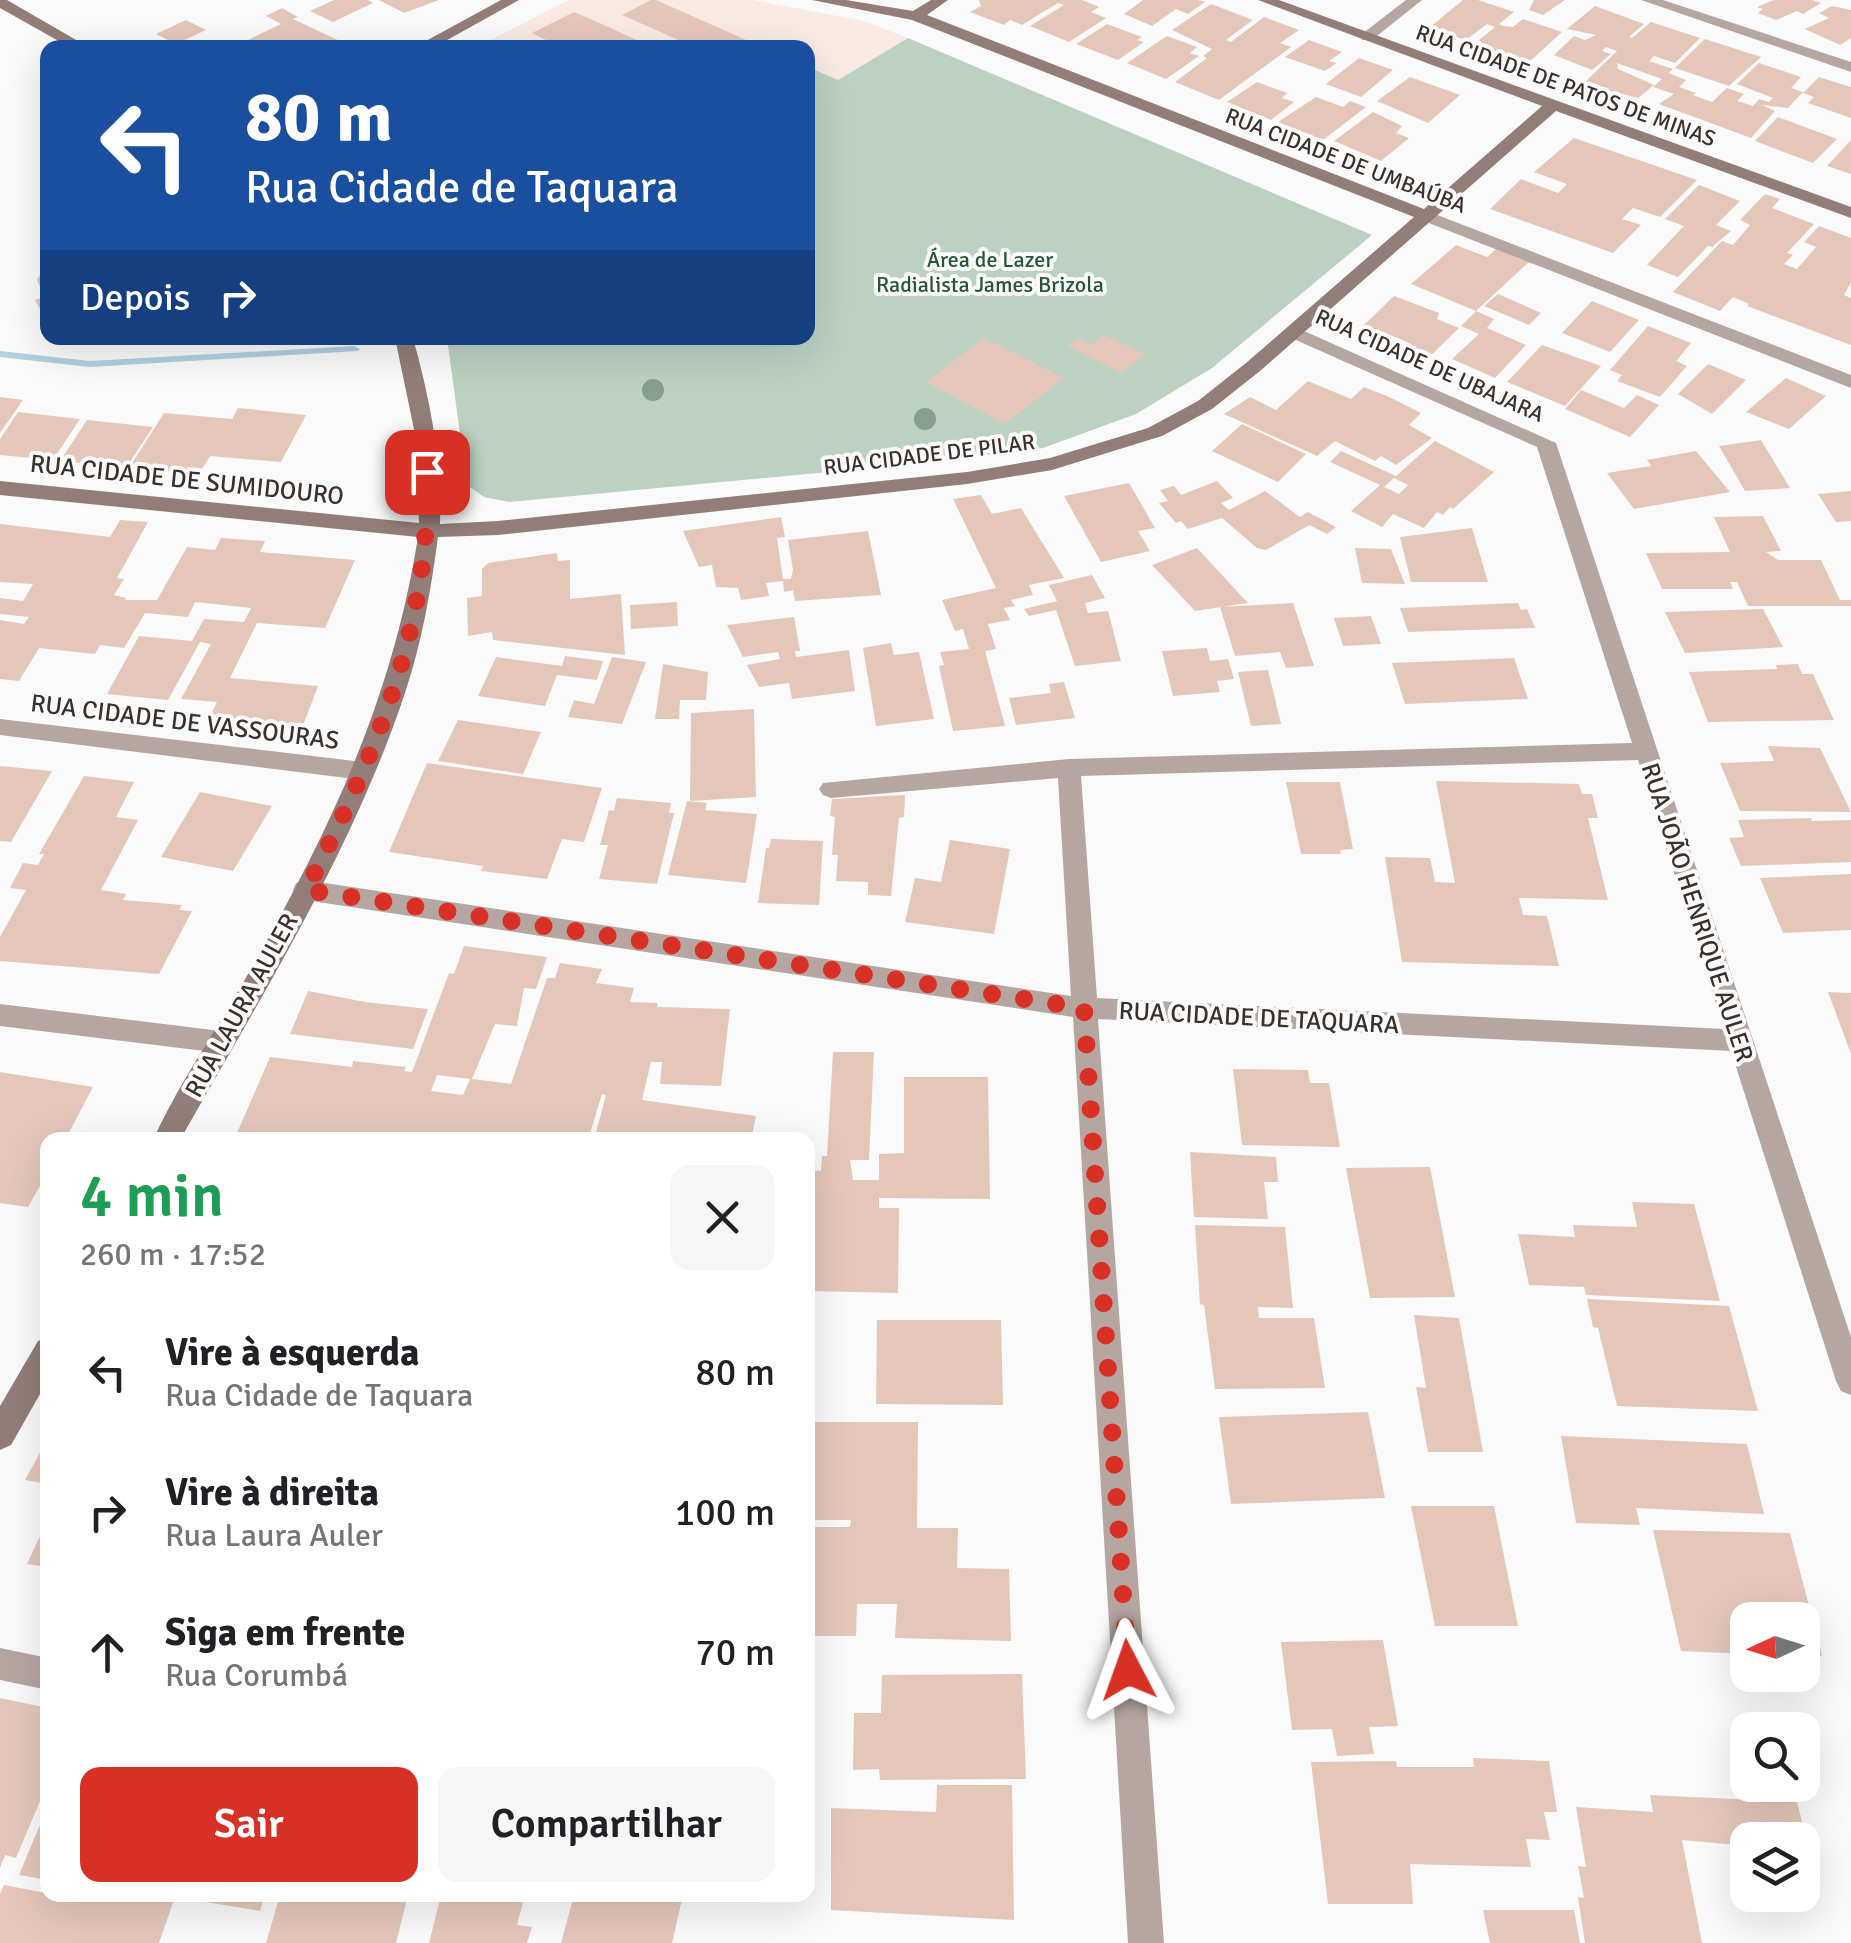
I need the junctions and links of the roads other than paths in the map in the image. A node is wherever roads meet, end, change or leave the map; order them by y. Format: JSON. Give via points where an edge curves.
{"nodes":[{"id":1,"x":512,"y":0,"type":"edge"},
{"id":2,"x":819,"y":0,"type":"edge"},
{"id":3,"x":941,"y":0,"type":"edge"},
{"id":4,"x":1265,"y":0,"type":"edge"},
{"id":5,"x":1415,"y":0,"type":"edge"},
{"id":6,"x":1648,"y":0,"type":"edge"},
{"id":7,"x":0,"y":2,"type":"edge"},
{"id":8,"x":915,"y":16,"type":"junction"},
{"id":9,"x":1366,"y":37,"type":"junction"},
{"id":10,"x":69,"y":40,"type":"edge"},
{"id":11,"x":435,"y":40,"type":"edge"},
{"id":12,"x":1851,"y":67,"type":"edge"},
{"id":13,"x":1553,"y":104,"type":"junction"},
{"id":14,"x":1851,"y":213,"type":"edge"},
{"id":15,"x":1427,"y":216,"type":"junction"},
{"id":16,"x":1294,"y":332,"type":"junction"},
{"id":17,"x":406,"y":345,"type":"edge"},
{"id":18,"x":1851,"y":382,"type":"edge"},
{"id":19,"x":1546,"y":443,"type":"joint"},
{"id":20,"x":0,"y":488,"type":"edge"},
{"id":21,"x":429,"y":531,"type":"junction"},
{"id":22,"x":0,"y":727,"type":"edge"},
{"id":23,"x":1646,"y":751,"type":"junction"},
{"id":24,"x":1069,"y":768,"type":"junction"},
{"id":25,"x":363,"y":770,"type":"junction"},
{"id":26,"x":832,"y":789,"type":"dead end"},
{"id":27,"x":306,"y":890,"type":"junction"},
{"id":28,"x":1084,"y":1008,"type":"junction"},
{"id":29,"x":0,"y":1015,"type":"edge"},
{"id":30,"x":1740,"y":1041,"type":"junction"},
{"id":31,"x":221,"y":1042,"type":"junction"},
{"id":32,"x":170,"y":1132,"type":"edge"},
{"id":33,"x":40,"y":1364,"type":"edge"},
{"id":34,"x":1851,"y":1382,"type":"edge"},
{"id":35,"x":3,"y":1423,"type":"edge"},
{"id":36,"x":0,"y":1664,"type":"edge"},
{"id":37,"x":40,"y":1672,"type":"edge"},
{"id":38,"x":1146,"y":1943,"type":"edge"}],
"edges":[{"from":1,"to":11,"type":"street"},
{"from":2,"to":8,"type":"street","name":"RUA CIDADE DE UMBAÚBA"},
{"from":3,"to":8,"type":"street"},
{"from":4,"to":9,"type":"street","name":"RUA CIDADE DE PATOS DE MINAS"},
{"from":5,"to":9,"type":"street"},
{"from":6,"to":12,"type":"street"},
{"from":7,"to":10,"type":"street"},
{"from":8,"to":15,"type":"street","name":"RUA CIDADE DE UMBAÚBA"},
{"from":9,"to":13,"type":"street","name":"RUA CIDADE DE PATOS DE MINAS"},
{"from":13,"to":14,"type":"street","name":"RUA CIDADE DE PATOS DE MINAS"},
{"from":13,"to":15,"type":"street","name":"RUA CIDADE DE PILAR"},
{"from":15,"to":16,"type":"street","name":"RUA CIDADE DE PILAR"},
{"from":15,"to":18,"type":"street","name":"RUA CIDADE DE UMBAÚBA"},
{"from":16,"to":19,"type":"street","name":"RUA CIDADE DE UBAJARA"},
{"from":16,"to":21,"type":"street","name":"RUA CIDADE DE PILAR","via":[[1205,405],[1155,432],[1052,464]]},
{"from":17,"to":21,"type":"street","name":"RUA LAURA AULER","via":[[426,442]]},
{"from":19,"to":23,"type":"street","name":"RUA JOÃO HENRIQUE AULER"},
{"from":20,"to":21,"type":"street","name":"RUA CIDADE DE SUMIDOURO"},
{"from":21,"to":25,"type":"street","name":"RUA LAURA AULER","via":[[415,614]]},
{"from":22,"to":25,"type":"street","name":"RUA CIDADE DE VASSOURAS"},
{"from":23,"to":24,"type":"street"},
{"from":23,"to":30,"type":"street","name":"RUA JOÃO HENRIQUE AULER"},
{"from":24,"to":26,"type":"street"},
{"from":24,"to":28,"type":"street"},
{"from":25,"to":27,"type":"street","name":"RUA LAURA AULER"},
{"from":27,"to":28,"type":"street","name":"RUA CIDADE DE TAQUARA"},
{"from":27,"to":31,"type":"street","name":"RUA LAURA AULER"},
{"from":28,"to":30,"type":"street","name":"RUA CIDADE DE TAQUARA"},
{"from":28,"to":38,"type":"street"},
{"from":29,"to":31,"type":"street"},
{"from":30,"to":34,"type":"street","name":"RUA JOÃO HENRIQUE AULER"},
{"from":31,"to":32,"type":"street","name":"RUA LAURA AULER"},
{"from":33,"to":35,"type":"street"},
{"from":36,"to":37,"type":"street"}]}
